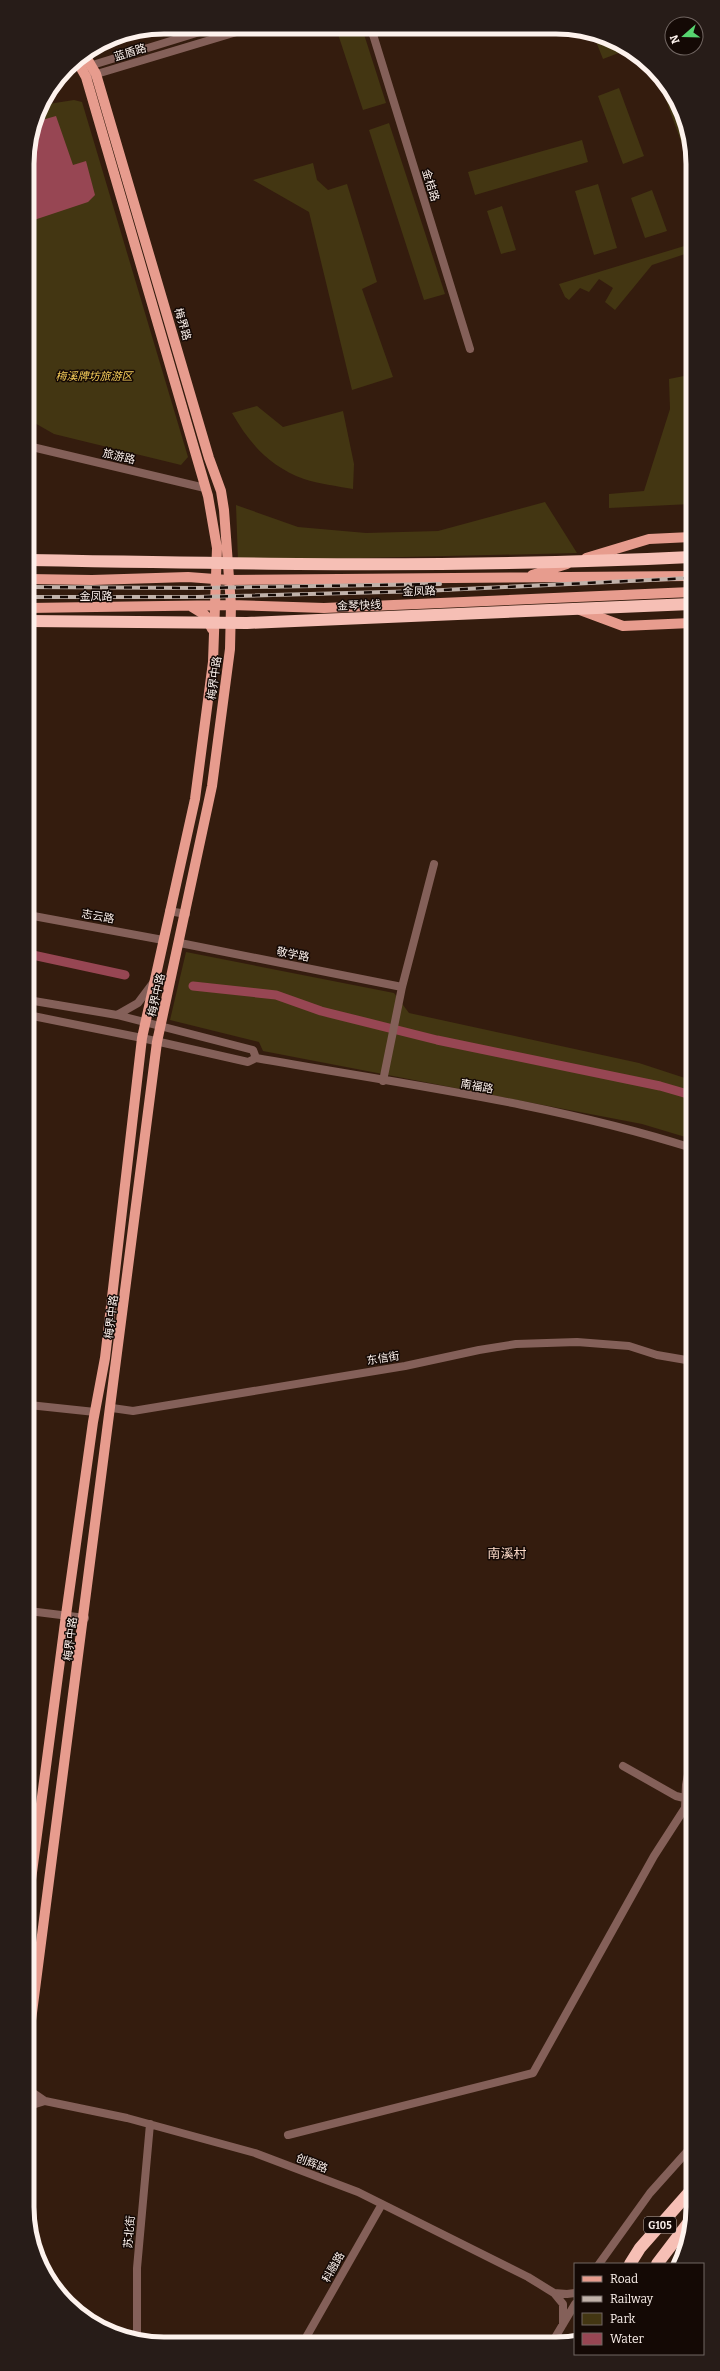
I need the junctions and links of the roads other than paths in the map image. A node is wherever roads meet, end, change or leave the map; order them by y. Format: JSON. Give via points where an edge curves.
{"nodes":[{"id":1,"x":194,"y":34,"type":"edge"},
{"id":2,"x":226,"y":34,"type":"edge"},
{"id":3,"x":373,"y":34,"type":"edge"},
{"id":4,"x":86,"y":69,"type":"edge"},
{"id":5,"x":470,"y":349,"type":"dead end"},
{"id":6,"x":34,"y":447,"type":"edge"},
{"id":7,"x":205,"y":488,"type":"junction"},
{"id":8,"x":686,"y":537,"type":"edge"},
{"id":9,"x":217,"y":548,"type":"junction"},
{"id":10,"x":686,"y":557,"type":"edge"},
{"id":11,"x":34,"y":560,"type":"edge"},
{"id":12,"x":686,"y":576,"type":"edge"},
{"id":13,"x":188,"y":578,"type":"junction"},
{"id":14,"x":522,"y":578,"type":"junction"},
{"id":15,"x":34,"y":579,"type":"edge"},
{"id":16,"x":215,"y":579,"type":"junction"},
{"id":17,"x":228,"y":580,"type":"junction"},
{"id":18,"x":686,"y":592,"type":"edge"},
{"id":19,"x":550,"y":598,"type":"junction"},
{"id":20,"x":686,"y":604,"type":"edge"},
{"id":21,"x":215,"y":605,"type":"junction"},
{"id":22,"x":231,"y":605,"type":"junction"},
{"id":23,"x":191,"y":606,"type":"junction"},
{"id":24,"x":34,"y":608,"type":"edge"},
{"id":25,"x":34,"y":621,"type":"edge"},
{"id":26,"x":686,"y":623,"type":"edge"},
{"id":27,"x":216,"y":636,"type":"junction"},
{"id":28,"x":434,"y":864,"type":"dead end"},
{"id":29,"x":169,"y":911,"type":"junction"},
{"id":30,"x":186,"y":914,"type":"junction"},
{"id":31,"x":34,"y":916,"type":"edge"},
{"id":32,"x":163,"y":940,"type":"junction"},
{"id":33,"x":180,"y":943,"type":"junction"},
{"id":34,"x":153,"y":982,"type":"junction"},
{"id":35,"x":402,"y":987,"type":"junction"},
{"id":36,"x":34,"y":1001,"type":"edge"},
{"id":37,"x":34,"y":1016,"type":"edge"},
{"id":38,"x":117,"y":1016,"type":"junction"},
{"id":39,"x":145,"y":1022,"type":"junction"},
{"id":40,"x":161,"y":1026,"type":"junction"},
{"id":41,"x":142,"y":1038,"type":"junction"},
{"id":42,"x":157,"y":1042,"type":"junction"},
{"id":43,"x":256,"y":1058,"type":"junction"},
{"id":44,"x":383,"y":1081,"type":"junction"},
{"id":45,"x":686,"y":1146,"type":"edge"},
{"id":46,"x":686,"y":1360,"type":"edge"},
{"id":47,"x":34,"y":1406,"type":"edge"},
{"id":48,"x":112,"y":1408,"type":"junction"},
{"id":49,"x":95,"y":1412,"type":"junction"},
{"id":50,"x":34,"y":1612,"type":"edge"},
{"id":51,"x":66,"y":1615,"type":"junction"},
{"id":52,"x":84,"y":1618,"type":"junction"},
{"id":53,"x":623,"y":1766,"type":"dead end"},
{"id":54,"x":686,"y":1798,"type":"edge"},
{"id":55,"x":686,"y":1806,"type":"edge"},
{"id":56,"x":34,"y":1857,"type":"edge"},
{"id":57,"x":34,"y":1998,"type":"edge"},
{"id":58,"x":34,"y":2093,"type":"edge"},
{"id":59,"x":45,"y":2100,"type":"junction"},
{"id":60,"x":34,"y":2104,"type":"edge"},
{"id":61,"x":150,"y":2124,"type":"junction"},
{"id":62,"x":288,"y":2135,"type":"dead end"},
{"id":63,"x":686,"y":2153,"type":"edge"},
{"id":64,"x":686,"y":2196,"type":"edge"},
{"id":65,"x":382,"y":2204,"type":"junction"},
{"id":66,"x":683,"y":2229,"type":"edge"},
{"id":67,"x":682,"y":2237,"type":"edge"},
{"id":68,"x":600,"y":2263,"type":"edge"},
{"id":69,"x":631,"y":2263,"type":"edge"},
{"id":70,"x":658,"y":2263,"type":"edge"},
{"id":71,"x":663,"y":2263,"type":"edge"},
{"id":72,"x":554,"y":2293,"type":"junction"},
{"id":73,"x":574,"y":2293,"type":"edge"},
{"id":74,"x":574,"y":2306,"type":"edge"},
{"id":75,"x":563,"y":2324,"type":"junction"},
{"id":76,"x":134,"y":2333,"type":"edge"},
{"id":77,"x":306,"y":2337,"type":"edge"},
{"id":78,"x":555,"y":2337,"type":"edge"}],
"edges":[{"from":1,"to":4,"type":"street","name":"蓝盾路"},
{"from":2,"to":4,"type":"street","name":"蓝盾路"},
{"from":3,"to":5,"type":"street","name":"金桔路"},
{"from":4,"to":7,"type":"main road","name":"梅界中路"},
{"from":4,"to":17,"type":"main road","name":"梅界路","via":[[221,491],[228,550]]},
{"from":6,"to":7,"type":"street","name":"旅游路"},
{"from":7,"to":9,"type":"main road","name":"梅界中路"},
{"from":8,"to":14,"type":"main road","bridge":true,"via":[[649,539]]},
{"from":9,"to":13,"type":"main road","via":[[202,572]]},
{"from":9,"to":16,"type":"main road","name":"梅界中路"},
{"from":10,"to":11,"type":"highway","bridge":true,"via":[[351,566]]},
{"from":12,"to":14,"type":"main road","name":"金凤路"},
{"from":13,"to":15,"type":"main road","name":"金凤路"},
{"from":13,"to":16,"type":"main road","name":"金凤路"},
{"from":14,"to":17,"type":"main road","name":"金凤路"},
{"from":16,"to":17,"type":"main road","name":"金凤路"},
{"from":16,"to":21,"type":"main road","name":"梅界中路"},
{"from":17,"to":22,"type":"main road","name":"梅界路"},
{"from":18,"to":19,"type":"main road","name":"金凤路"},
{"from":19,"to":22,"type":"main road","name":"金凤路","via":[[324,608]]},
{"from":19,"to":26,"type":"main road","bridge":true,"via":[[623,626]]},
{"from":20,"to":25,"type":"highway","name":"金琴快线","bridge":true,"via":[[247,623]]},
{"from":21,"to":22,"type":"main road","name":"金凤路"},
{"from":21,"to":23,"type":"main road","name":"金凤路"},
{"from":21,"to":27,"type":"main road","name":"梅界中路"},
{"from":22,"to":30,"type":"main road","name":"梅界中路","via":[[230,649],[212,786]]},
{"from":23,"to":24,"type":"main road","name":"金凤路"},
{"from":23,"to":27,"type":"main road","via":[[205,615]]},
{"from":27,"to":29,"type":"main road","name":"梅界中路","via":[[195,799]]},
{"from":28,"to":35,"type":"street"},
{"from":29,"to":30,"type":"street"},
{"from":29,"to":32,"type":"main road","name":"梅界中路"},
{"from":30,"to":33,"type":"main road","name":"梅界中路"},
{"from":31,"to":32,"type":"street","name":"志云路"},
{"from":32,"to":34,"type":"main road","name":"梅界中路"},
{"from":33,"to":35,"type":"street","name":"敬学路"},
{"from":33,"to":40,"type":"main road","name":"梅界中路"},
{"from":34,"to":38,"type":"street","via":[[138,1003]]},
{"from":34,"to":39,"type":"main road","name":"梅界中路"},
{"from":35,"to":44,"type":"street"},
{"from":36,"to":38,"type":"street"},
{"from":37,"to":41,"type":"street"},
{"from":38,"to":39,"type":"street"},
{"from":39,"to":40,"type":"street"},
{"from":39,"to":41,"type":"main road","name":"梅界中路"},
{"from":40,"to":42,"type":"main road","name":"梅界中路"},
{"from":40,"to":43,"type":"street","via":[[253,1050]]},
{"from":41,"to":42,"type":"street"},
{"from":41,"to":49,"type":"main road","name":"梅界中路","via":[[105,1358]]},
{"from":42,"to":43,"type":"street","via":[[248,1062]]},
{"from":42,"to":48,"type":"main road","name":"梅界中路"},
{"from":43,"to":44,"type":"street","name":"南福路"},
{"from":44,"to":45,"type":"street","name":"南福路","via":[[543,1109],[630,1128]]},
{"from":46,"to":48,"type":"street","name":"东信街","via":[[657,1355],[629,1346],[577,1342],[516,1344],[404,1366],[133,1411]]},
{"from":47,"to":49,"type":"street"},
{"from":48,"to":52,"type":"main road","name":"梅界中路"},
{"from":49,"to":51,"type":"main road","name":"梅界中路"},
{"from":50,"to":51,"type":"street"},
{"from":51,"to":52,"type":"street"},
{"from":51,"to":56,"type":"main road","name":"梅界中路"},
{"from":52,"to":57,"type":"main road","name":"梅界中路"},
{"from":53,"to":54,"type":"street","via":[[676,1796]]},
{"from":55,"to":62,"type":"street","via":[[654,1856],[533,2073]]},
{"from":58,"to":59,"type":"street","name":"创辉路"},
{"from":59,"to":60,"type":"street"},
{"from":59,"to":61,"type":"street","name":"创辉路"},
{"from":61,"to":65,"type":"street","name":"创辉路","via":[[255,2154],[358,2192]]},
{"from":61,"to":76,"type":"street","name":"苏北街","via":[[137,2268]]},
{"from":63,"to":68,"type":"street","via":[[650,2193]]},
{"from":64,"to":69,"type":"highway","number":"G105","via":[[640,2248]]},
{"from":65,"to":72,"type":"street","name":"创辉路","via":[[528,2277]]},
{"from":65,"to":77,"type":"street","name":"科融路"},
{"from":66,"to":70,"type":"highway","number":"G105"},
{"from":67,"to":71,"type":"highway"},
{"from":72,"to":73,"type":"street"},
{"from":72,"to":75,"type":"street","via":[[563,2304]]},
{"from":74,"to":75,"type":"street"},
{"from":75,"to":78,"type":"street"}]}
